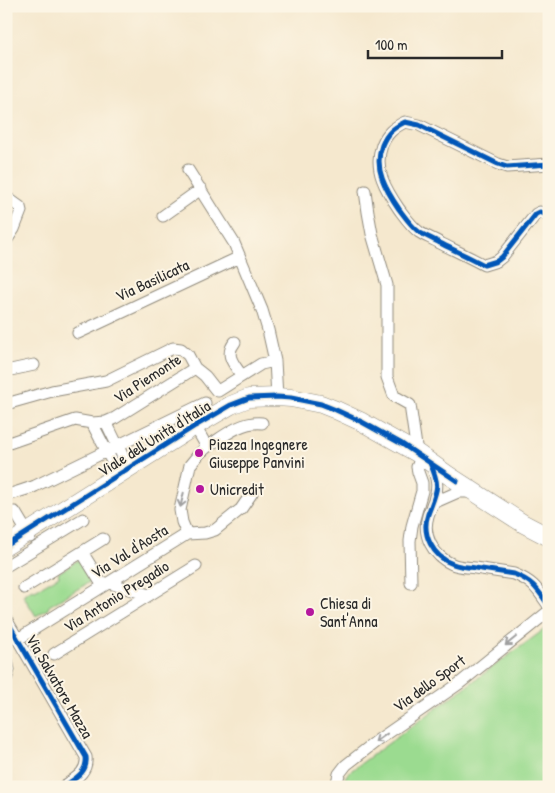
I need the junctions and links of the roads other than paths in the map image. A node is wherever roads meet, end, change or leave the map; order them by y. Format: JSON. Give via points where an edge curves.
{"nodes":[{"id":1,"x":549,"y":164,"type":"edge"},
{"id":2,"x":188,"y":170,"type":"dead end"},
{"id":3,"x":200,"y":189,"type":"junction"},
{"id":4,"x":366,"y":191,"type":"dead end"},
{"id":5,"x":6,"y":197,"type":"edge"},
{"id":6,"x":163,"y":216,"type":"dead end"},
{"id":7,"x":549,"y":216,"type":"edge"},
{"id":8,"x":6,"y":241,"type":"edge"},
{"id":9,"x":240,"y":257,"type":"junction"},
{"id":10,"x":78,"y":333,"type":"dead end"},
{"id":11,"x":235,"y":342,"type":"dead end"},
{"id":12,"x":275,"y":361,"type":"junction"},
{"id":13,"x":34,"y":365,"type":"dead end"},
{"id":14,"x":195,"y":368,"type":"junction"},
{"id":15,"x":6,"y":371,"type":"edge"},
{"id":16,"x":242,"y":376,"type":"junction"},
{"id":17,"x":277,"y":396,"type":"junction"},
{"id":18,"x":205,"y":403,"type":"dead end"},
{"id":19,"x":6,"y":404,"type":"edge"},
{"id":20,"x":106,"y":422,"type":"junction"},
{"id":21,"x":92,"y":423,"type":"junction"},
{"id":22,"x":262,"y":423,"type":"dead end"},
{"id":23,"x":195,"y":426,"type":"junction"},
{"id":24,"x":6,"y":444,"type":"edge"},
{"id":25,"x":117,"y":445,"type":"junction"},
{"id":26,"x":207,"y":447,"type":"junction"},
{"id":27,"x":106,"y":452,"type":"junction"},
{"id":28,"x":423,"y":457,"type":"junction"},
{"id":29,"x":124,"y":472,"type":"junction"},
{"id":30,"x":448,"y":484,"type":"junction"},
{"id":31,"x":252,"y":493,"type":"dead end"},
{"id":32,"x":6,"y":496,"type":"edge"},
{"id":33,"x":6,"y":513,"type":"edge"},
{"id":34,"x":83,"y":518,"type":"dead end"},
{"id":35,"x":187,"y":534,"type":"junction"},
{"id":36,"x":549,"y":537,"type":"edge"},
{"id":37,"x":103,"y":539,"type":"dead end"},
{"id":38,"x":32,"y":540,"type":"junction"},
{"id":39,"x":6,"y":546,"type":"edge"},
{"id":40,"x":82,"y":552,"type":"junction"},
{"id":41,"x":6,"y":566,"type":"edge"},
{"id":42,"x":196,"y":566,"type":"dead end"},
{"id":43,"x":411,"y":583,"type":"dead end"},
{"id":44,"x":106,"y":585,"type":"junction"},
{"id":45,"x":24,"y":588,"type":"dead end"},
{"id":46,"x":149,"y":595,"type":"junction"},
{"id":47,"x":549,"y":606,"type":"edge"},
{"id":48,"x":549,"y":611,"type":"edge"},
{"id":49,"x":6,"y":619,"type":"edge"},
{"id":50,"x":18,"y":639,"type":"junction"},
{"id":51,"x":54,"y":654,"type":"dead end"},
{"id":52,"x":6,"y":656,"type":"edge"},
{"id":53,"x":6,"y":680,"type":"edge"},
{"id":54,"x":63,"y":787,"type":"edge"},
{"id":55,"x":336,"y":787,"type":"edge"}],
"edges":[{"from":1,"to":7,"type":"street","via":[[507,167],[419,125],[406,122],[386,136],[380,152],[383,182],[411,225],[420,233],[484,265],[502,257],[536,214],[540,212]]},
{"from":2,"to":3,"type":"street"},
{"from":3,"to":6,"type":"street"},
{"from":3,"to":9,"type":"street"},
{"from":4,"to":28,"type":"street","via":[[372,234],[387,285],[387,377],[394,396],[410,405]]},
{"from":5,"to":8,"type":"street","via":[[21,211]]},
{"from":9,"to":10,"type":"street","name":"Via Basilicata"},
{"from":9,"to":12,"type":"street","via":[[262,310]]},
{"from":11,"to":16,"type":"street","via":[[230,354]]},
{"from":12,"to":16,"type":"street","via":[[261,364]]},
{"from":12,"to":17,"type":"street"},
{"from":13,"to":15,"type":"street"},
{"from":14,"to":16,"type":"street","via":[[218,391]]},
{"from":14,"to":19,"type":"street","name":"Via Piemonte","via":[[188,355],[173,348],[106,381]]},
{"from":14,"to":20,"type":"street","name":"Via Piemonte"},
{"from":17,"to":23,"type":"main road","name":"Viale dell'Unità d'Italia","via":[[241,400]]},
{"from":17,"to":28,"type":"main road","name":"Viale dell'Unità d'Italia","via":[[336,410]]},
{"from":18,"to":25,"type":"street"},
{"from":20,"to":21,"type":"street","name":"Via Piemonte"},
{"from":20,"to":25,"type":"street"},
{"from":21,"to":24,"type":"street","name":"Via Piemonte","via":[[75,420]]},
{"from":21,"to":27,"type":"street"},
{"from":22,"to":26,"type":"street","via":[[252,422],[237,428]]},
{"from":23,"to":26,"type":"street"},
{"from":23,"to":29,"type":"main road","name":"Viale dell'Unità d'Italia"},
{"from":25,"to":27,"type":"street"},
{"from":25,"to":29,"type":"street"},
{"from":26,"to":35,"type":"street","one_way":true,"via":[[190,465],[180,510]]},
{"from":27,"to":29,"type":"street"},
{"from":27,"to":32,"type":"street"},
{"from":28,"to":30,"type":"main road","name":"Viale dell'Unità d'Italia"},
{"from":28,"to":43,"type":"street","via":[[418,467],[422,491],[410,541]]},
{"from":29,"to":38,"type":"main road","name":"Viale dell'Unità d'Italia"},
{"from":30,"to":36,"type":"main road","name":"Viale dell'Unità d'Italia","via":[[474,492]]},
{"from":30,"to":47,"type":"street","via":[[433,503],[426,525],[437,554],[452,564],[522,577],[537,589]]},
{"from":31,"to":35,"type":"street","name":"Via Val d'Aosta","via":[[241,509],[215,530]]},
{"from":33,"to":38,"type":"street","via":[[15,512]]},
{"from":34,"to":38,"type":"street"},
{"from":35,"to":44,"type":"street","name":"Via Val d'Aosta"},
{"from":37,"to":40,"type":"street"},
{"from":38,"to":39,"type":"main road","name":"Viale dell'Unità d'Italia"},
{"from":38,"to":41,"type":"street"},
{"from":40,"to":44,"type":"street"},
{"from":40,"to":45,"type":"street"},
{"from":42,"to":46,"type":"street","name":"Via Antonio Pregadio"},
{"from":44,"to":46,"type":"street"},
{"from":44,"to":50,"type":"street","name":"Via Val d'Aosta"},
{"from":46,"to":51,"type":"street","name":"Via Antonio Pregadio"},
{"from":48,"to":55,"type":"street","name":"Via dello Sport","one_way":true,"via":[[460,682],[346,765],[339,774]]},
{"from":49,"to":50,"type":"street","name":"Via Salvatore Mazza"},
{"from":50,"to":54,"type":"street","name":"Via Salvatore Mazza","via":[[86,757],[82,773]]},
{"from":52,"to":53,"type":"street","via":[[9,670]]}]}
